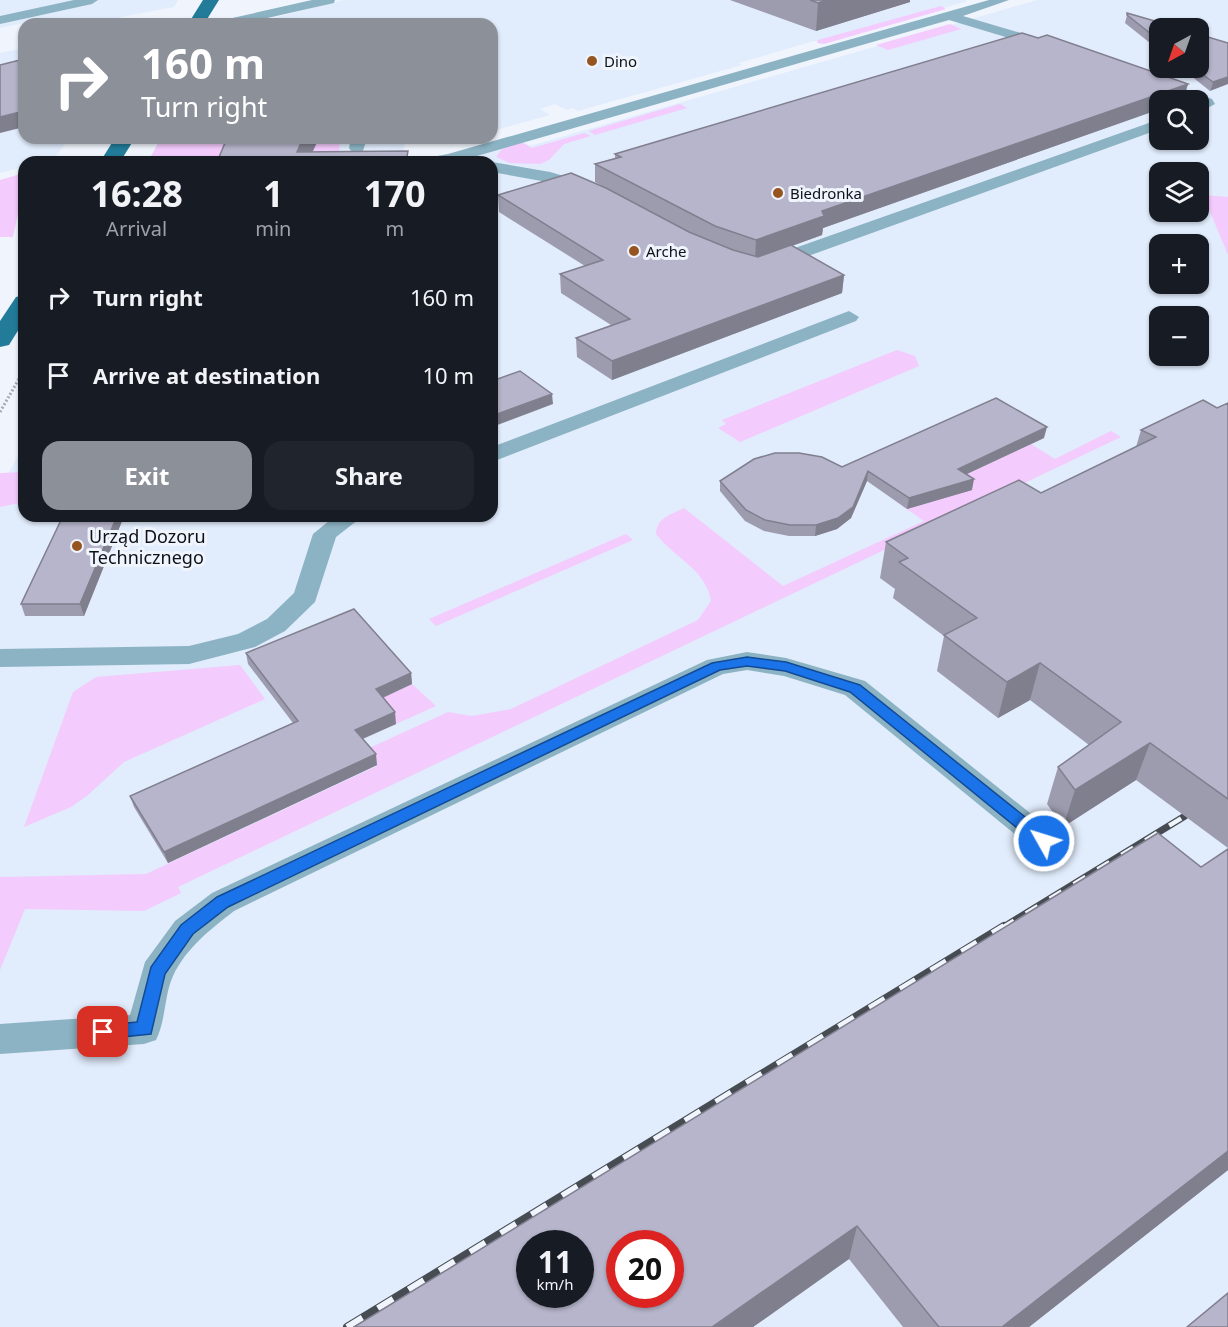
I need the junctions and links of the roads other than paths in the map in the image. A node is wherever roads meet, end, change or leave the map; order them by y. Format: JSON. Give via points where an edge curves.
{"nodes":[{"id":1,"x":92,"y":0,"type":"edge"},
{"id":2,"x":211,"y":0,"type":"edge"},
{"id":3,"x":329,"y":0,"type":"edge"},
{"id":4,"x":1003,"y":0,"type":"edge"},
{"id":5,"x":950,"y":16,"type":"junction"},
{"id":6,"x":200,"y":18,"type":"edge"},
{"id":7,"x":250,"y":18,"type":"edge"},
{"id":8,"x":0,"y":20,"type":"edge"},
{"id":9,"x":1060,"y":49,"type":"edge"},
{"id":10,"x":1135,"y":76,"type":"edge"},
{"id":11,"x":1174,"y":90,"type":"edge"},
{"id":12,"x":1149,"y":128,"type":"edge"},
{"id":13,"x":473,"y":156,"type":"edge"},
{"id":14,"x":498,"y":168,"type":"edge"},
{"id":15,"x":601,"y":194,"type":"edge"},
{"id":16,"x":747,"y":266,"type":"edge"},
{"id":17,"x":18,"y":312,"type":"edge"},
{"id":18,"x":849,"y":317,"type":"dead end"},
{"id":19,"x":0,"y":340,"type":"edge"},
{"id":20,"x":498,"y":453,"type":"edge"},
{"id":21,"x":342,"y":522,"type":"edge"},
{"id":22,"x":0,"y":658,"type":"edge"},
{"id":23,"x":1044,"y":841,"type":"dead end"},
{"id":24,"x":0,"y":1039,"type":"edge"}],
"edges":[{"from":1,"to":8,"type":"lane"},
{"from":2,"to":6,"type":"main road"},
{"from":3,"to":7,"type":"lane"},
{"from":4,"to":5,"type":"lane"},
{"from":5,"to":9,"type":"lane"},
{"from":5,"to":13,"type":"lane"},
{"from":10,"to":11,"type":"lane"},
{"from":12,"to":16,"type":"lane","via":[[776,261]]},
{"from":14,"to":15,"type":"lane","via":[[573,182]]},
{"from":17,"to":19,"type":"main road"},
{"from":18,"to":20,"type":"lane"},
{"from":21,"to":22,"type":"lane","via":[[325,534],[306,597],[276,625],[246,641],[189,655]]},
{"from":23,"to":24,"type":"lane","via":[[855,688],[786,667],[747,662],[717,666],[223,902],[187,930],[157,972],[144,1029]]}]}
